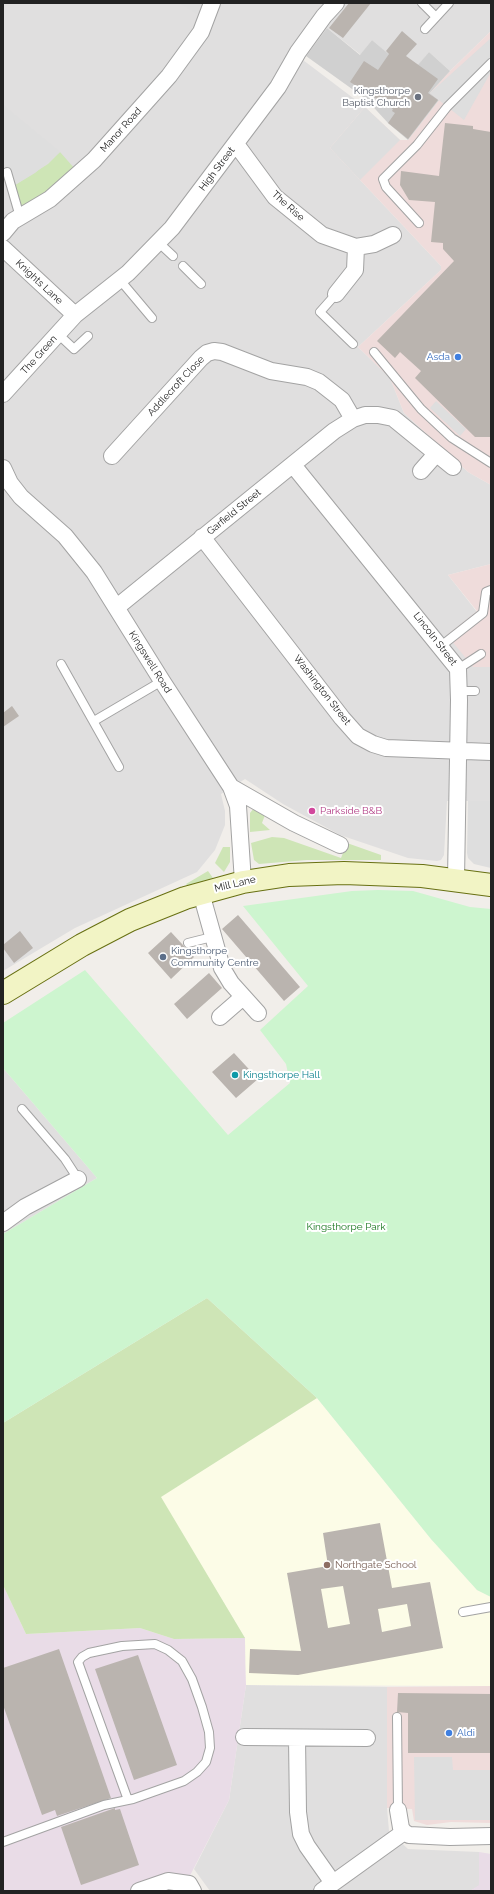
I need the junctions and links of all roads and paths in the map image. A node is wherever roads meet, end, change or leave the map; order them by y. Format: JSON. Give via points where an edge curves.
{"nodes":[{"id":1,"x":212,"y":3,"type":"edge"},
{"id":2,"x":336,"y":3,"type":"edge"},
{"id":3,"x":422,"y":3,"type":"edge"},
{"id":4,"x":449,"y":3,"type":"edge"},
{"id":5,"x":436,"y":17,"type":"junction"},
{"id":6,"x":426,"y":28,"type":"dead end"},
{"id":7,"x":491,"y":63,"type":"edge"},
{"id":8,"x":236,"y":144,"type":"junction"},
{"id":9,"x":7,"y":172,"type":"dead end"},
{"id":10,"x":20,"y":217,"type":"junction"},
{"id":11,"x":419,"y":223,"type":"dead end"},
{"id":12,"x":3,"y":233,"type":"edge"},
{"id":13,"x":393,"y":236,"type":"dead end"},
{"id":14,"x":158,"y":242,"type":"junction"},
{"id":15,"x":356,"y":247,"type":"junction"},
{"id":16,"x":3,"y":248,"type":"edge"},
{"id":17,"x":173,"y":256,"type":"dead end"},
{"id":18,"x":182,"y":266,"type":"dead end"},
{"id":19,"x":120,"y":280,"type":"junction"},
{"id":20,"x":201,"y":284,"type":"dead end"},
{"id":21,"x":336,"y":294,"type":"joint"},
{"id":22,"x":75,"y":315,"type":"junction"},
{"id":23,"x":152,"y":318,"type":"dead end"},
{"id":24,"x":58,"y":334,"type":"junction"},
{"id":25,"x":88,"y":336,"type":"dead end"},
{"id":26,"x":353,"y":344,"type":"dead end"},
{"id":27,"x":374,"y":352,"type":"dead end"},
{"id":28,"x":3,"y":394,"type":"edge"},
{"id":29,"x":353,"y":419,"type":"junction"},
{"id":30,"x":436,"y":454,"type":"junction"},
{"id":31,"x":112,"y":456,"type":"dead end"},
{"id":32,"x":491,"y":463,"type":"edge"},
{"id":33,"x":293,"y":465,"type":"junction"},
{"id":34,"x":453,"y":467,"type":"dead end"},
{"id":35,"x":3,"y":468,"type":"edge"},
{"id":36,"x":421,"y":471,"type":"dead end"},
{"id":37,"x":3,"y":491,"type":"edge"},
{"id":38,"x":21,"y":497,"type":"junction"},
{"id":39,"x":202,"y":538,"type":"junction"},
{"id":40,"x":491,"y":590,"type":"edge"},
{"id":41,"x":117,"y":607,"type":"junction"},
{"id":42,"x":441,"y":646,"type":"junction"},
{"id":43,"x":481,"y":654,"type":"dead end"},
{"id":44,"x":61,"y":664,"type":"dead end"},
{"id":45,"x":458,"y":669,"type":"junction"},
{"id":46,"x":162,"y":681,"type":"junction"},
{"id":47,"x":459,"y":690,"type":"junction"},
{"id":48,"x":475,"y":691,"type":"dead end"},
{"id":49,"x":94,"y":721,"type":"junction"},
{"id":50,"x":458,"y":751,"type":"junction"},
{"id":51,"x":491,"y":752,"type":"edge"},
{"id":52,"x":119,"y":767,"type":"dead end"},
{"id":53,"x":231,"y":787,"type":"junction"},
{"id":54,"x":340,"y":845,"type":"dead end"},
{"id":55,"x":456,"y":876,"type":"junction"},
{"id":56,"x":491,"y":877,"type":"edge"},
{"id":57,"x":242,"y":882,"type":"junction"},
{"id":58,"x":491,"y":885,"type":"edge"},
{"id":59,"x":201,"y":893,"type":"junction"},
{"id":60,"x":212,"y":937,"type":"junction"},
{"id":61,"x":188,"y":943,"type":"dead end"},
{"id":62,"x":3,"y":993,"type":"edge"},
{"id":63,"x":243,"y":997,"type":"junction"},
{"id":64,"x":258,"y":1013,"type":"dead end"},
{"id":65,"x":220,"y":1017,"type":"dead end"},
{"id":66,"x":22,"y":1109,"type":"dead end"},
{"id":67,"x":78,"y":1179,"type":"joint"},
{"id":68,"x":3,"y":1223,"type":"edge"},
{"id":69,"x":491,"y":1607,"type":"edge"},
{"id":70,"x":463,"y":1612,"type":"dead end"},
{"id":71,"x":397,"y":1716,"type":"dead end"},
{"id":72,"x":244,"y":1737,"type":"dead end"},
{"id":73,"x":297,"y":1738,"type":"junction"},
{"id":74,"x":368,"y":1738,"type":"dead end"},
{"id":75,"x":128,"y":1800,"type":"junction"},
{"id":76,"x":398,"y":1810,"type":"joint"},
{"id":77,"x":404,"y":1832,"type":"junction"},
{"id":78,"x":491,"y":1836,"type":"edge"},
{"id":79,"x":450,"y":1837,"type":"junction"},
{"id":80,"x":3,"y":1842,"type":"edge"},
{"id":81,"x":491,"y":1842,"type":"edge"},
{"id":82,"x":327,"y":1887,"type":"edge"},
{"id":83,"x":139,"y":1891,"type":"edge"},
{"id":84,"x":193,"y":1891,"type":"edge"}],
"edges":[{"from":1,"to":10,"type":"street","name":"Manor Road","via":[[201,32],[159,88],[94,160],[50,199]]},
{"from":2,"to":8,"type":"street","name":"High Street","via":[[298,52],[278,87]]},
{"from":3,"to":5,"type":"lane"},
{"from":4,"to":5,"type":"lane"},
{"from":5,"to":6,"type":"lane"},
{"from":7,"to":11,"type":"lane","via":[[447,107],[417,145],[383,179],[386,187]]},
{"from":8,"to":14,"type":"street","name":"High Street","via":[[172,228]]},
{"from":8,"to":15,"type":"street","name":"The Rise","via":[[274,197],[322,235]]},
{"from":9,"to":10,"type":"lane"},
{"from":10,"to":12,"type":"street","name":"Manor Road"},
{"from":13,"to":15,"type":"street","via":[[374,244]]},
{"from":14,"to":17,"type":"lane"},
{"from":14,"to":19,"type":"street","name":"High Street"},
{"from":15,"to":21,"type":"street","via":[[355,270]]},
{"from":16,"to":22,"type":"street","name":"Knights Lane"},
{"from":18,"to":20,"type":"lane"},
{"from":19,"to":22,"type":"street","name":"High Street"},
{"from":19,"to":23,"type":"lane"},
{"from":21,"to":26,"type":"lane","via":[[320,312]]},
{"from":22,"to":24,"type":"street","name":"The Green"},
{"from":24,"to":25,"type":"lane","via":[[74,349]]},
{"from":24,"to":28,"type":"street","name":"The Green"},
{"from":27,"to":32,"type":"lane","via":[[421,409],[442,429]]},
{"from":29,"to":30,"type":"street","via":[[365,415],[393,418]]},
{"from":29,"to":31,"type":"street","name":"Addlecroft Close","via":[[342,400],[319,382],[307,377],[271,371],[214,351],[201,358]]},
{"from":29,"to":33,"type":"street","name":"Garfield Street","via":[[334,431]]},
{"from":30,"to":34,"type":"street"},
{"from":30,"to":36,"type":"street"},
{"from":33,"to":39,"type":"street","name":"Garfield Street"},
{"from":33,"to":42,"type":"street","name":"Lincoln Street"},
{"from":35,"to":38,"type":"street","name":"Kingswell Road"},
{"from":37,"to":38,"type":"street"},
{"from":38,"to":41,"type":"street","name":"Kingswell Road","via":[[65,536],[81,554]]},
{"from":39,"to":41,"type":"street","name":"Garfield Street"},
{"from":39,"to":50,"type":"street","name":"Washington Street","via":[[358,736],[386,748]]},
{"from":40,"to":42,"type":"lane","via":[[486,592],[483,613]]},
{"from":41,"to":46,"type":"street","name":"Kingswell Road"},
{"from":42,"to":45,"type":"street","name":"Lincoln Street"},
{"from":43,"to":45,"type":"lane"},
{"from":44,"to":49,"type":"lane"},
{"from":45,"to":47,"type":"street","name":"Lincoln Street"},
{"from":46,"to":49,"type":"lane"},
{"from":46,"to":53,"type":"street","name":"Kingswell Road"},
{"from":47,"to":48,"type":"lane"},
{"from":47,"to":50,"type":"street","name":"Lincoln Street"},
{"from":49,"to":52,"type":"lane"},
{"from":50,"to":51,"type":"street","name":"Washington Street"},
{"from":50,"to":55,"type":"street","name":"Lincoln Street"},
{"from":53,"to":54,"type":"street","via":[[294,823]]},
{"from":53,"to":57,"type":"street","name":"Kingswell Road","via":[[238,806]]},
{"from":55,"to":56,"type":"street"},
{"from":55,"to":57,"type":"street","name":"Mill Lane","via":[[344,873],[289,875]]},
{"from":55,"to":58,"type":"street","name":"Mill Lane"},
{"from":57,"to":59,"type":"street","name":"Mill Lane"},
{"from":59,"to":60,"type":"street"},
{"from":59,"to":62,"type":"street","name":"Mill Lane","via":[[160,907],[120,925]]},
{"from":60,"to":61,"type":"lane"},
{"from":60,"to":63,"type":"street","via":[[222,968]]},
{"from":63,"to":64,"type":"street"},
{"from":63,"to":65,"type":"street"},
{"from":66,"to":67,"type":"lane","via":[[65,1159]]},
{"from":67,"to":68,"type":"street","via":[[25,1207]]},
{"from":69,"to":70,"type":"lane"},
{"from":71,"to":76,"type":"lane"},
{"from":72,"to":73,"type":"street"},
{"from":73,"to":74,"type":"street"},
{"from":73,"to":82,"type":"street","via":[[298,1812],[301,1834]]},
{"from":75,"to":75,"type":"lane","via":[[184,1781],[206,1762],[210,1748],[209,1732],[192,1679],[182,1661],[155,1644],[122,1646],[89,1653],[78,1662]]},
{"from":75,"to":80,"type":"lane","via":[[104,1805]]},
{"from":76,"to":77,"type":"street","via":[[399,1822]]},
{"from":77,"to":79,"type":"street","via":[[415,1836]]},
{"from":77,"to":82,"type":"street"},
{"from":78,"to":79,"type":"street"},
{"from":79,"to":81,"type":"street"},
{"from":83,"to":84,"type":"street","via":[[168,1880],[189,1884]]}]}
